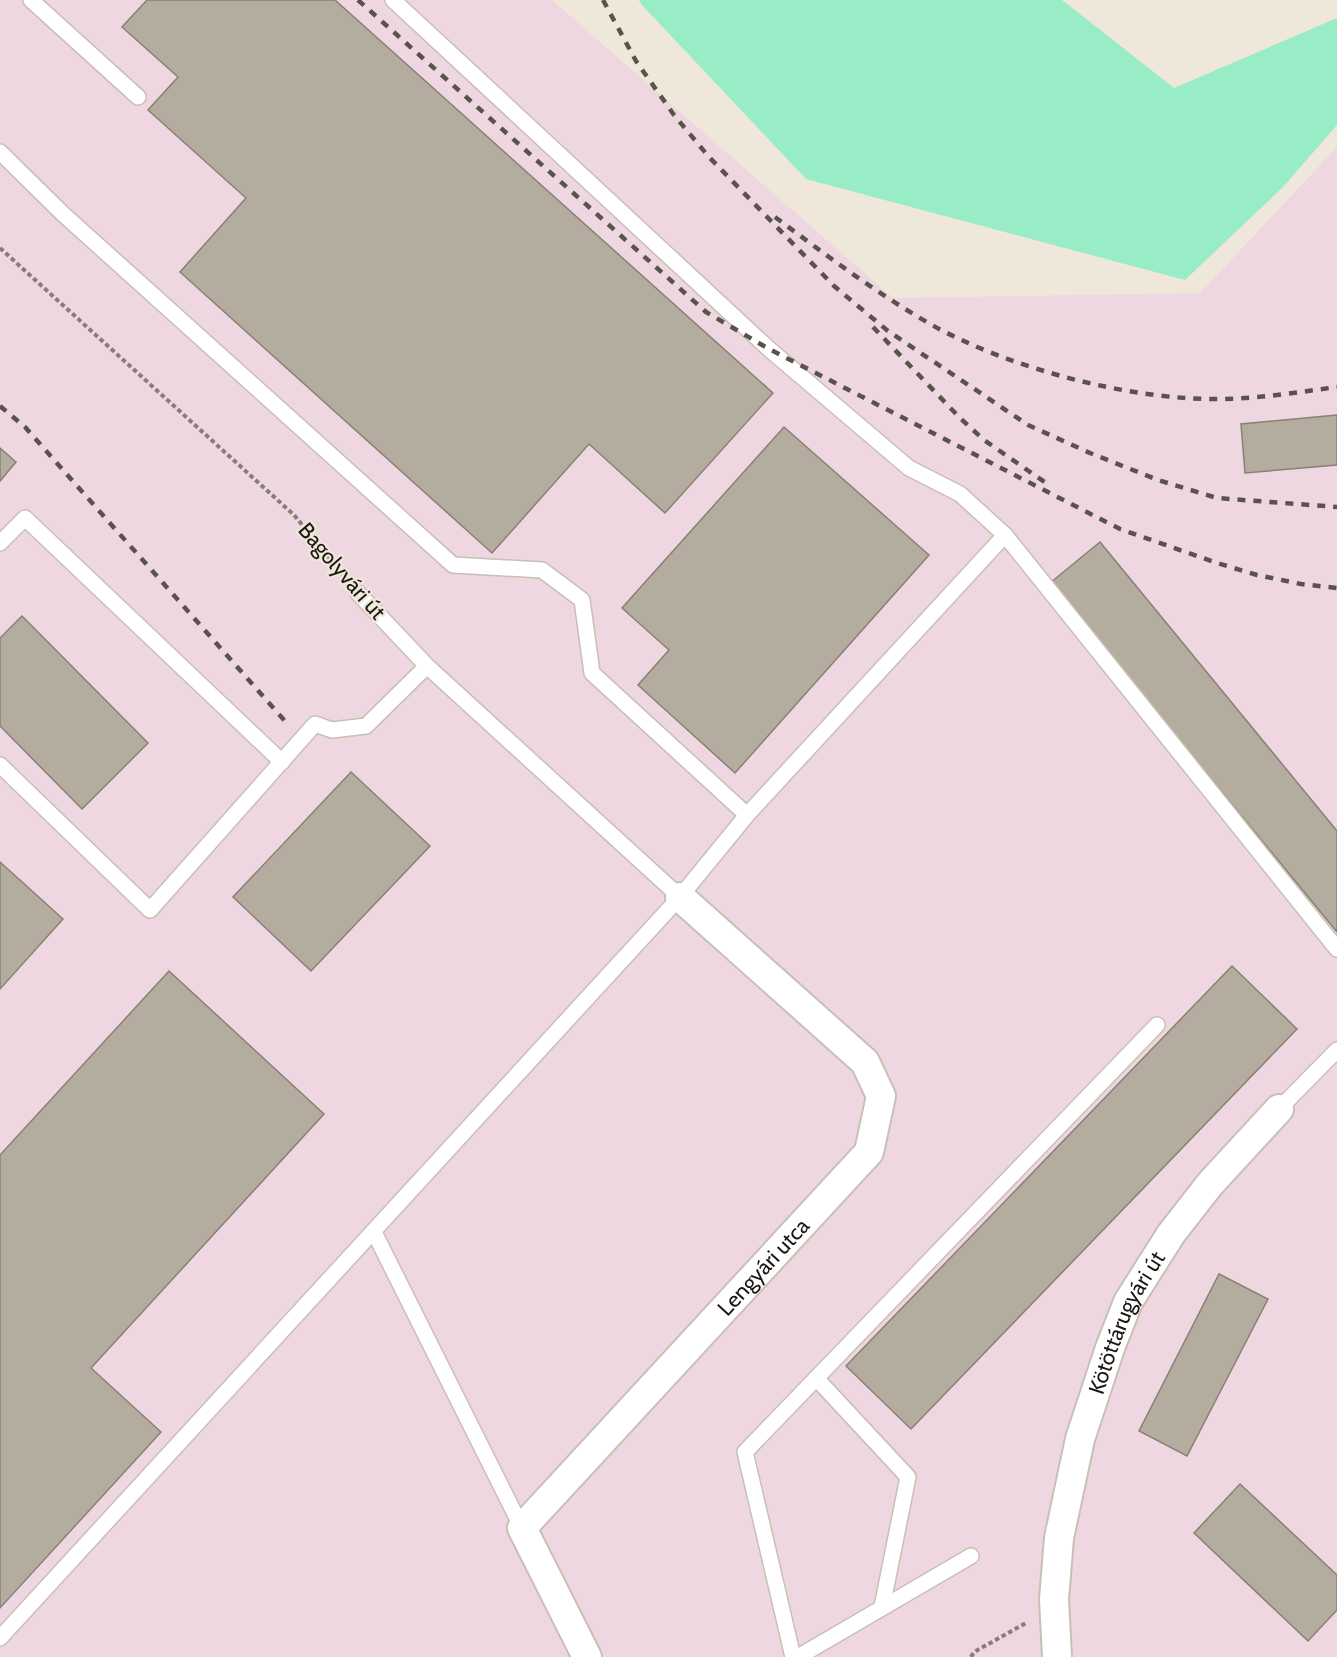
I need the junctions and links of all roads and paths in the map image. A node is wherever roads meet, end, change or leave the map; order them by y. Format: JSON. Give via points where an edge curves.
{"nodes":[{"id":1,"x":31,"y":0,"type":"edge"},
{"id":2,"x":393,"y":0,"type":"edge"},
{"id":3,"x":138,"y":97,"type":"dead end"},
{"id":4,"x":0,"y":152,"type":"edge"},
{"id":5,"x":0,"y":248,"type":"edge"},
{"id":6,"x":1005,"y":535,"type":"junction"},
{"id":7,"x":0,"y":543,"type":"edge"},
{"id":8,"x":358,"y":594,"type":"joint"},
{"id":9,"x":428,"y":666,"type":"junction"},
{"id":10,"x":282,"y":762,"type":"junction"},
{"id":11,"x":0,"y":765,"type":"edge"},
{"id":12,"x":747,"y":815,"type":"junction"},
{"id":13,"x":680,"y":897,"type":"junction"},
{"id":14,"x":1337,"y":949,"type":"edge"},
{"id":15,"x":1157,"y":1025,"type":"dead end"},
{"id":16,"x":1337,"y":1050,"type":"edge"},
{"id":17,"x":1279,"y":1110,"type":"joint"},
{"id":18,"x":374,"y":1232,"type":"junction"},
{"id":19,"x":816,"y":1378,"type":"junction"},
{"id":20,"x":522,"y":1528,"type":"junction"},
{"id":21,"x":970,"y":1556,"type":"dead end"},
{"id":22,"x":1054,"y":1599,"type":"junction"},
{"id":23,"x":882,"y":1607,"type":"junction"},
{"id":24,"x":0,"y":1638,"type":"edge"},
{"id":25,"x":587,"y":1657,"type":"edge"},
{"id":26,"x":793,"y":1657,"type":"edge"},
{"id":27,"x":798,"y":1657,"type":"edge"},
{"id":28,"x":971,"y":1657,"type":"edge"},
{"id":29,"x":1057,"y":1657,"type":"edge"}],
"edges":[{"from":1,"to":3,"type":"lane"},
{"from":2,"to":6,"type":"lane","via":[[769,349],[909,468],[960,494]]},
{"from":4,"to":12,"type":"lane","via":[[63,214],[453,565],[542,570],[582,600],[592,673]]},
{"from":5,"to":8,"type":"path","name":"Bagolyvári út","via":[[294,515]]},
{"from":6,"to":12,"type":"lane"},
{"from":6,"to":14,"type":"lane"},
{"from":7,"to":10,"type":"lane","via":[[25,518]]},
{"from":8,"to":9,"type":"lane","name":"Bagolyvári út"},
{"from":9,"to":10,"type":"lane","via":[[366,726],[332,730],[315,724]]},
{"from":9,"to":13,"type":"lane","name":"Bagolyvári út"},
{"from":10,"to":11,"type":"lane","via":[[150,910]]},
{"from":12,"to":13,"type":"lane"},
{"from":13,"to":18,"type":"lane"},
{"from":13,"to":20,"type":"street","name":"Lengyári utca","via":[[865,1062],[881,1096],[869,1152]]},
{"from":15,"to":19,"type":"lane"},
{"from":16,"to":17,"type":"lane","name":"Kötöttárugyári út"},
{"from":17,"to":22,"type":"street","name":"Kötöttárugyári út","via":[[1210,1184],[1128,1302],[1080,1439],[1059,1538]]},
{"from":18,"to":20,"type":"lane"},
{"from":18,"to":24,"type":"lane"},
{"from":19,"to":23,"type":"lane","via":[[908,1477]]},
{"from":19,"to":26,"type":"lane","via":[[745,1452]]},
{"from":20,"to":25,"type":"street"},
{"from":21,"to":23,"type":"lane"},
{"from":22,"to":28,"type":"path","via":[[1034,1618]]},
{"from":22,"to":29,"type":"street","name":"Kötöttárugyári út"},
{"from":23,"to":27,"type":"lane"}]}
